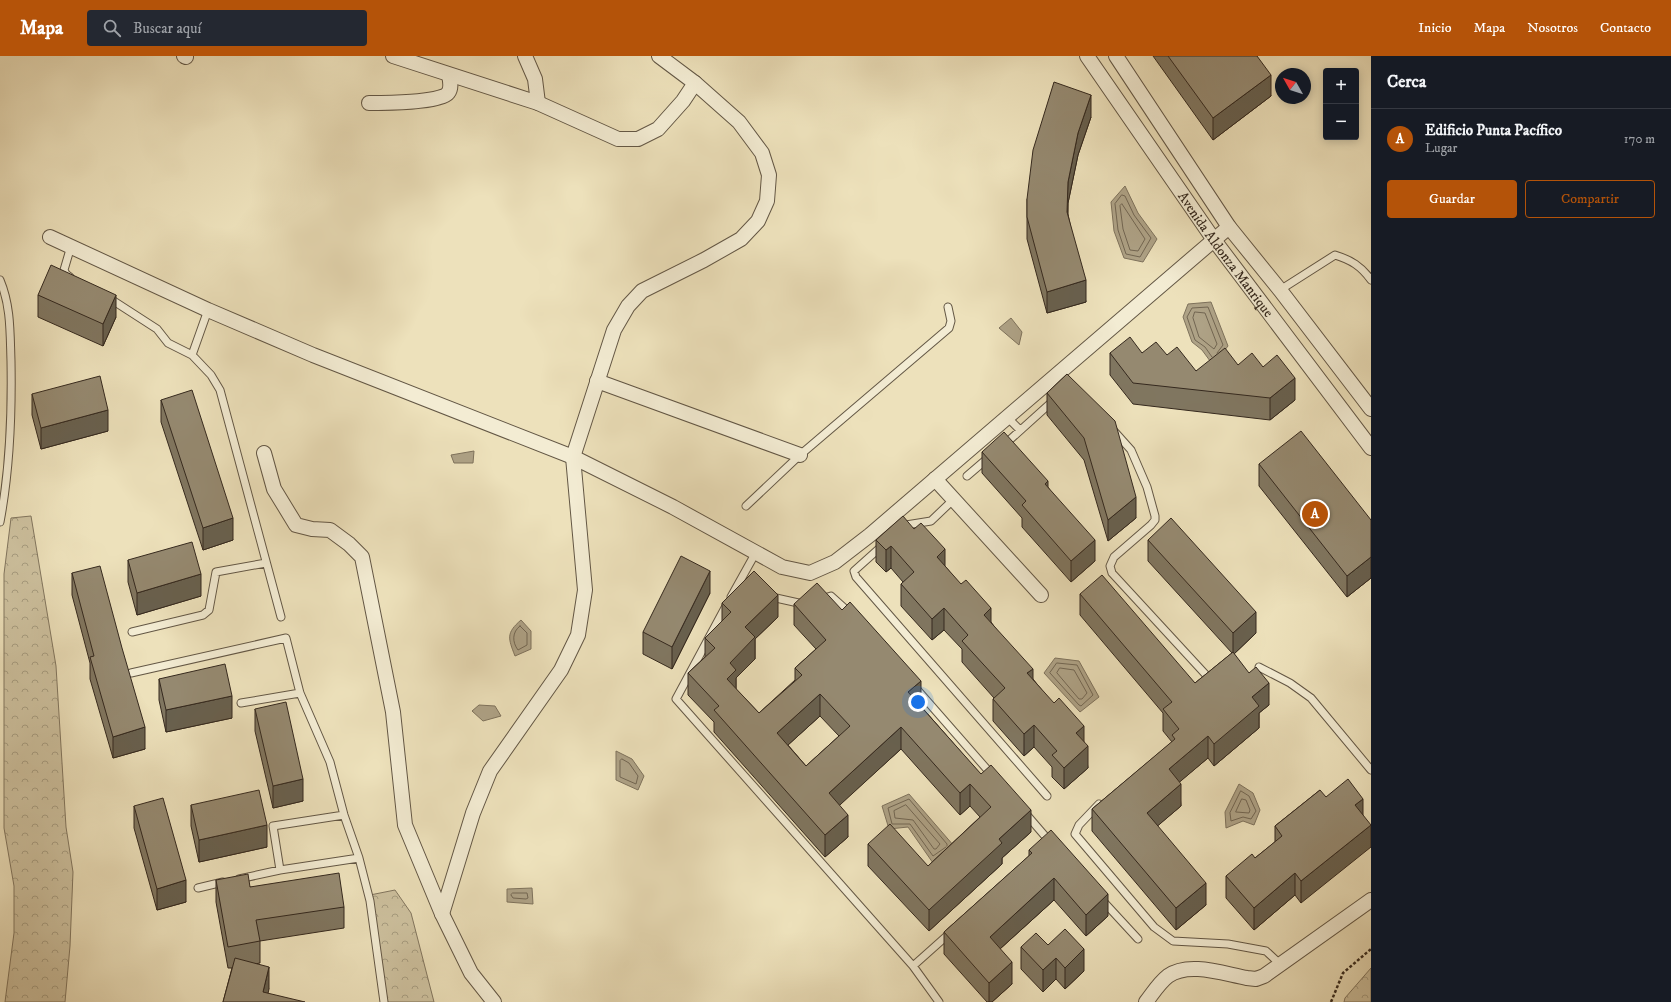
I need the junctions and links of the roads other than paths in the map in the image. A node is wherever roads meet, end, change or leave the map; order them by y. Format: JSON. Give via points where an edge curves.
{"nodes":[{"id":1,"x":393,"y":56,"type":"edge"},
{"id":2,"x":525,"y":56,"type":"edge"},
{"id":3,"x":659,"y":56,"type":"edge"},
{"id":4,"x":1087,"y":56,"type":"edge"},
{"id":5,"x":1116,"y":56,"type":"edge"},
{"id":6,"x":449,"y":75,"type":"junction"},
{"id":7,"x":695,"y":83,"type":"junction"},
{"id":8,"x":538,"y":102,"type":"junction"},
{"id":9,"x":369,"y":103,"type":"dead end"},
{"id":10,"x":1229,"y":227,"type":"junction"},
{"id":11,"x":50,"y":237,"type":"dead end"},
{"id":12,"x":1214,"y":240,"type":"junction"},
{"id":13,"x":71,"y":246,"type":"junction"},
{"id":14,"x":0,"y":280,"type":"edge"},
{"id":15,"x":75,"y":280,"type":"edge"},
{"id":16,"x":1371,"y":280,"type":"edge"},
{"id":17,"x":1280,"y":290,"type":"junction"},
{"id":18,"x":105,"y":295,"type":"edge"},
{"id":19,"x":948,"y":307,"type":"dead end"},
{"id":20,"x":208,"y":310,"type":"junction"},
{"id":21,"x":192,"y":355,"type":"junction"},
{"id":22,"x":597,"y":381,"type":"junction"},
{"id":23,"x":1059,"y":396,"type":"edge"},
{"id":24,"x":1371,"y":408,"type":"edge"},
{"id":25,"x":1007,"y":417,"type":"junction"},
{"id":26,"x":1111,"y":428,"type":"edge"},
{"id":27,"x":1020,"y":430,"type":"junction"},
{"id":28,"x":1371,"y":448,"type":"edge"},
{"id":29,"x":264,"y":453,"type":"dead end"},
{"id":30,"x":800,"y":455,"type":"junction"},
{"id":31,"x":573,"y":458,"type":"junction"},
{"id":32,"x":967,"y":476,"type":"dead end"},
{"id":33,"x":935,"y":479,"type":"junction"},
{"id":34,"x":954,"y":499,"type":"junction"},
{"id":35,"x":746,"y":506,"type":"dead end"},
{"id":36,"x":0,"y":522,"type":"edge"},
{"id":37,"x":755,"y":554,"type":"junction"},
{"id":38,"x":266,"y":564,"type":"junction"},
{"id":39,"x":741,"y":579,"type":"junction"},
{"id":40,"x":748,"y":583,"type":"edge"},
{"id":41,"x":762,"y":590,"type":"edge"},
{"id":42,"x":1041,"y":595,"type":"dead end"},
{"id":43,"x":281,"y":617,"type":"dead end"},
{"id":44,"x":858,"y":622,"type":"edge"},
{"id":45,"x":132,"y":632,"type":"dead end"},
{"id":46,"x":1259,"y":667,"type":"dead end"},
{"id":47,"x":131,"y":673,"type":"edge"},
{"id":48,"x":1206,"y":676,"type":"edge"},
{"id":49,"x":910,"y":682,"type":"edge"},
{"id":50,"x":300,"y":693,"type":"junction"},
{"id":51,"x":241,"y":703,"type":"dead end"},
{"id":52,"x":1371,"y":770,"type":"edge"},
{"id":53,"x":999,"y":783,"type":"edge"},
{"id":54,"x":1047,"y":796,"type":"dead end"},
{"id":55,"x":1103,"y":800,"type":"edge"},
{"id":56,"x":1020,"y":807,"type":"edge"},
{"id":57,"x":344,"y":815,"type":"junction"},
{"id":58,"x":1051,"y":847,"type":"edge"},
{"id":59,"x":359,"y":858,"type":"junction"},
{"id":60,"x":280,"y":870,"type":"junction"},
{"id":61,"x":198,"y":888,"type":"dead end"},
{"id":62,"x":1097,"y":894,"type":"edge"},
{"id":63,"x":1371,"y":900,"type":"edge"},
{"id":64,"x":442,"y":914,"type":"junction"},
{"id":65,"x":953,"y":930,"type":"edge"},
{"id":66,"x":1138,"y":940,"type":"dead end"},
{"id":67,"x":1280,"y":964,"type":"junction"},
{"id":68,"x":912,"y":966,"type":"junction"},
{"id":69,"x":384,"y":1002,"type":"edge"},
{"id":70,"x":494,"y":1002,"type":"edge"},
{"id":71,"x":939,"y":1002,"type":"edge"},
{"id":72,"x":1146,"y":1002,"type":"edge"}],
"edges":[{"from":1,"to":6,"type":"street"},
{"from":2,"to":8,"type":"street","via":[[535,79]]},
{"from":3,"to":7,"type":"street"},
{"from":4,"to":12,"type":"street","name":"Avenida Aldonza Manrique"},
{"from":5,"to":10,"type":"street","name":"Avenida Aldonza Manrique"},
{"from":6,"to":8,"type":"street"},
{"from":6,"to":9,"type":"street","via":[[450,92],[440,98]]},
{"from":7,"to":8,"type":"street","via":[[658,129],[645,136],[628,140],[618,139]]},
{"from":7,"to":22,"type":"street","via":[[739,122],[762,153],[769,175],[767,201],[758,221],[741,239],[642,291],[628,306],[614,330]]},
{"from":10,"to":12,"type":"street"},
{"from":10,"to":17,"type":"street","name":"Avenida Aldonza Manrique"},
{"from":11,"to":13,"type":"street"},
{"from":12,"to":25,"type":"street"},
{"from":12,"to":28,"type":"street","name":"Avenida Aldonza Manrique"},
{"from":13,"to":15,"type":"lane","via":[[64,270]]},
{"from":13,"to":20,"type":"street"},
{"from":14,"to":36,"type":"lane","via":[[10,318],[12,396],[6,489]]},
{"from":16,"to":17,"type":"lane","via":[[1362,268],[1350,259],[1335,255]]},
{"from":17,"to":24,"type":"street","name":"Avenida Aldonza Manrique"},
{"from":18,"to":21,"type":"lane","via":[[158,329],[168,343]]},
{"from":19,"to":30,"type":"lane","via":[[951,321],[949,328]]},
{"from":20,"to":21,"type":"lane"},
{"from":20,"to":31,"type":"street","via":[[313,355]]},
{"from":21,"to":38,"type":"lane","via":[[207,370],[220,390]]},
{"from":22,"to":30,"type":"street"},
{"from":22,"to":31,"type":"street"},
{"from":23,"to":27,"type":"lane"},
{"from":25,"to":27,"type":"lane"},
{"from":25,"to":33,"type":"street"},
{"from":26,"to":48,"type":"lane","via":[[1131,450],[1147,487],[1155,516],[1151,525],[1114,557],[1110,566],[1112,573]]},
{"from":27,"to":32,"type":"lane"},
{"from":29,"to":64,"type":"street","via":[[274,489],[296,525],[330,530],[350,544],[362,557],[393,712],[405,825]]},
{"from":30,"to":35,"type":"lane"},
{"from":31,"to":37,"type":"street","via":[[673,507]]},
{"from":31,"to":64,"type":"street","via":[[585,590],[578,634],[561,670],[490,771],[473,813]]},
{"from":33,"to":34,"type":"street"},
{"from":33,"to":37,"type":"street","via":[[835,562],[810,573],[782,567]]},
{"from":34,"to":42,"type":"street"},
{"from":34,"to":54,"type":"lane","via":[[931,521],[906,525],[854,571],[856,577]]},
{"from":37,"to":39,"type":"lane"},
{"from":38,"to":43,"type":"lane"},
{"from":38,"to":45,"type":"lane","via":[[216,572],[208,610],[203,615]]},
{"from":39,"to":40,"type":"lane"},
{"from":39,"to":68,"type":"lane","via":[[676,699]]},
{"from":41,"to":44,"type":"lane","via":[[776,598],[801,604],[831,596]]},
{"from":46,"to":52,"type":"lane","via":[[1290,683],[1311,698]]},
{"from":47,"to":50,"type":"lane","via":[[286,638]]},
{"from":49,"to":53,"type":"lane"},
{"from":50,"to":51,"type":"lane"},
{"from":50,"to":57,"type":"lane","via":[[330,762]]},
{"from":55,"to":67,"type":"lane","via":[[1079,825],[1074,834],[1154,927],[1173,941],[1228,944],[1266,951]]},
{"from":56,"to":58,"type":"lane"},
{"from":57,"to":59,"type":"lane"},
{"from":57,"to":60,"type":"lane","via":[[273,826]]},
{"from":59,"to":60,"type":"lane"},
{"from":59,"to":69,"type":"lane","via":[[370,901]]},
{"from":60,"to":61,"type":"lane"},
{"from":62,"to":66,"type":"lane"},
{"from":63,"to":67,"type":"street"},
{"from":64,"to":70,"type":"street","via":[[472,973]]},
{"from":65,"to":68,"type":"lane"},
{"from":67,"to":72,"type":"street","via":[[1256,979],[1194,969],[1179,971],[1169,976]]},
{"from":68,"to":71,"type":"lane"}]}
